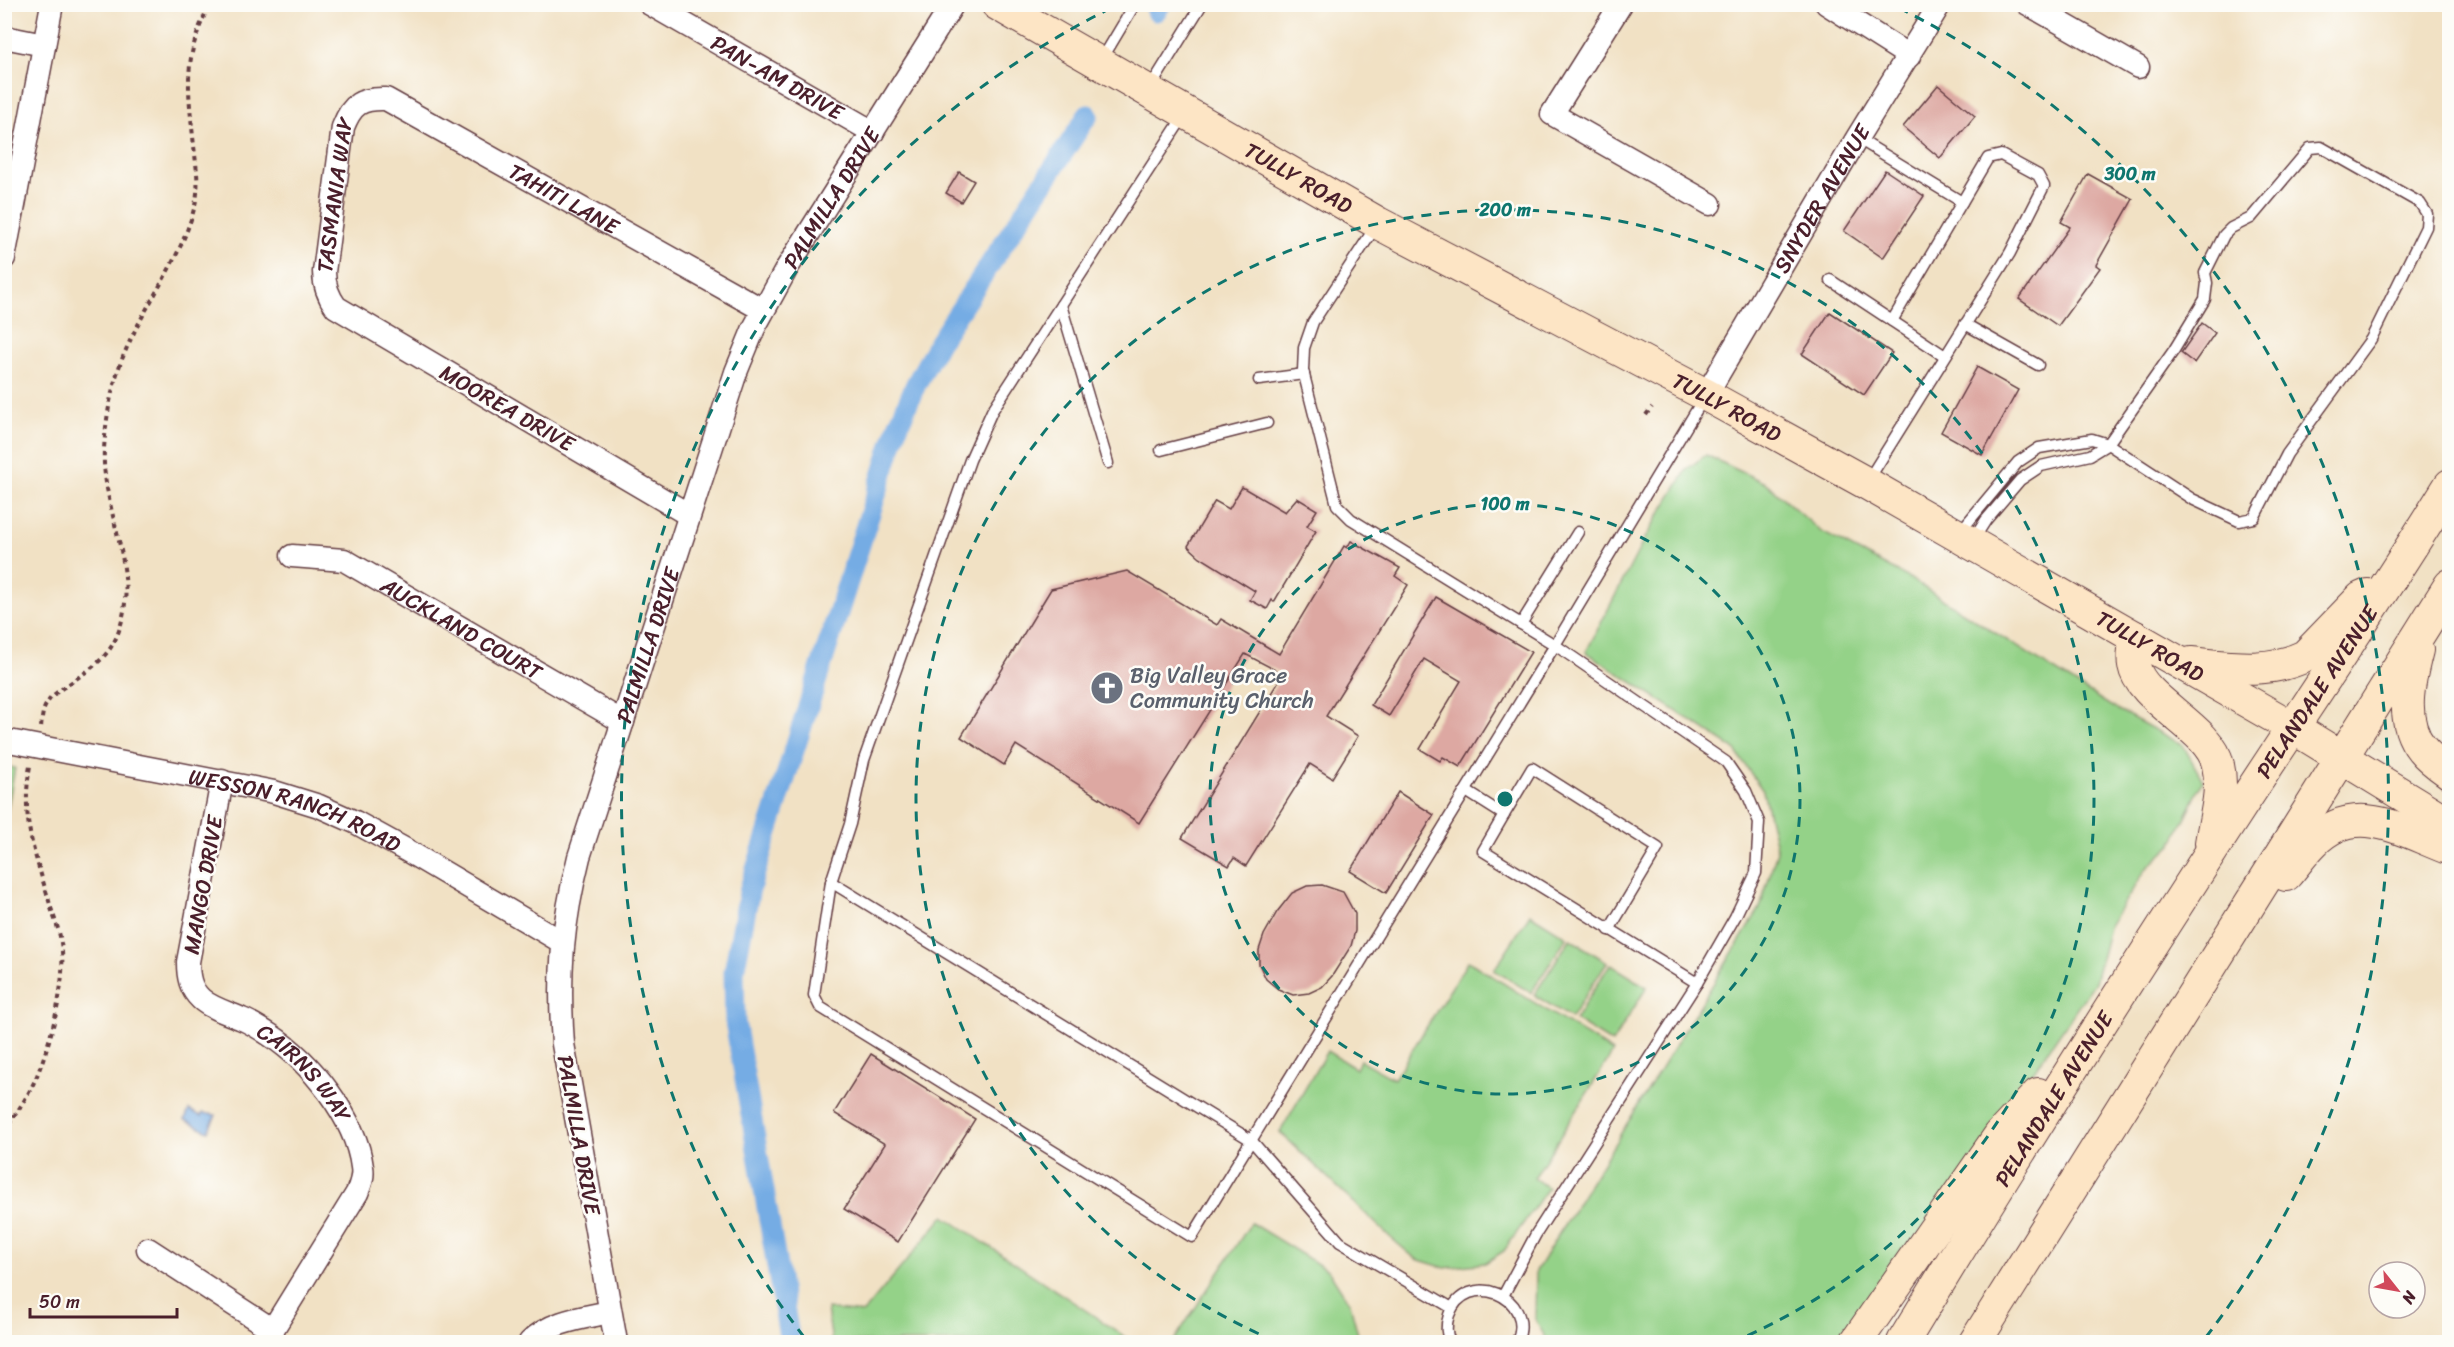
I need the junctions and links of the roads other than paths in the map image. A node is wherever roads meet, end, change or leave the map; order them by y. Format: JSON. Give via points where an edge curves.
{"nodes":[{"id":1,"x":52,"y":4,"type":"edge"},
{"id":2,"x":650,"y":4,"type":"edge"},
{"id":3,"x":953,"y":4,"type":"edge"},
{"id":4,"x":997,"y":4,"type":"edge"},
{"id":5,"x":1135,"y":4,"type":"edge"},
{"id":6,"x":1202,"y":4,"type":"edge"},
{"id":7,"x":1621,"y":4,"type":"edge"},
{"id":8,"x":1827,"y":4,"type":"edge"},
{"id":9,"x":1940,"y":4,"type":"edge"},
{"id":10,"x":2028,"y":4,"type":"edge"},
{"id":11,"x":4,"y":37,"type":"edge"},
{"id":12,"x":44,"y":45,"type":"junction"},
{"id":13,"x":1909,"y":56,"type":"junction"},
{"id":14,"x":1099,"y":64,"type":"junction"},
{"id":15,"x":2138,"y":68,"type":"dead end"},
{"id":16,"x":1148,"y":92,"type":"junction"},
{"id":17,"x":362,"y":101,"type":"joint"},
{"id":18,"x":1185,"y":113,"type":"junction"},
{"id":19,"x":873,"y":132,"type":"junction"},
{"id":20,"x":1857,"y":138,"type":"junction"},
{"id":21,"x":1962,"y":202,"type":"junction"},
{"id":22,"x":1710,"y":204,"type":"dead end"},
{"id":23,"x":1378,"y":223,"type":"junction"},
{"id":24,"x":4,"y":258,"type":"edge"},
{"id":25,"x":1830,"y":280,"type":"dead end"},
{"id":26,"x":328,"y":297,"type":"joint"},
{"id":27,"x":1061,"y":305,"type":"junction"},
{"id":28,"x":763,"y":310,"type":"junction"},
{"id":29,"x":1892,"y":321,"type":"junction"},
{"id":30,"x":1965,"y":324,"type":"junction"},
{"id":31,"x":1945,"y":356,"type":"junction"},
{"id":32,"x":2038,"y":365,"type":"dead end"},
{"id":33,"x":1304,"y":374,"type":"junction"},
{"id":34,"x":1260,"y":380,"type":"dead end"},
{"id":35,"x":1706,"y":395,"type":"junction"},
{"id":36,"x":1268,"y":423,"type":"dead end"},
{"id":37,"x":2108,"y":444,"type":"junction"},
{"id":38,"x":1161,"y":450,"type":"dead end"},
{"id":39,"x":1108,"y":463,"type":"dead end"},
{"id":40,"x":1866,"y":483,"type":"junction"},
{"id":41,"x":2450,"y":485,"type":"edge"},
{"id":42,"x":689,"y":515,"type":"junction"},
{"id":43,"x":1578,"y":532,"type":"dead end"},
{"id":44,"x":1964,"y":540,"type":"junction"},
{"id":45,"x":292,"y":556,"type":"dead end"},
{"id":46,"x":2450,"y":585,"type":"edge"},
{"id":47,"x":2386,"y":589,"type":"junction"},
{"id":48,"x":1521,"y":624,"type":"junction"},
{"id":49,"x":2422,"y":629,"type":"junction"},
{"id":50,"x":2135,"y":637,"type":"junction"},
{"id":51,"x":1555,"y":645,"type":"junction"},
{"id":52,"x":622,"y":722,"type":"junction"},
{"id":53,"x":2292,"y":728,"type":"junction"},
{"id":54,"x":4,"y":740,"type":"edge"},
{"id":55,"x":2342,"y":758,"type":"junction"},
{"id":56,"x":2450,"y":774,"type":"edge"},
{"id":57,"x":222,"y":781,"type":"junction"},
{"id":58,"x":1466,"y":791,"type":"junction"},
{"id":59,"x":1504,"y":815,"type":"junction"},
{"id":60,"x":2450,"y":824,"type":"edge"},
{"id":61,"x":2450,"y":849,"type":"edge"},
{"id":62,"x":2209,"y":856,"type":"junction"},
{"id":63,"x":831,"y":882,"type":"junction"},
{"id":64,"x":2249,"y":903,"type":"junction"},
{"id":65,"x":1609,"y":930,"type":"junction"},
{"id":66,"x":562,"y":942,"type":"junction"},
{"id":67,"x":1697,"y":983,"type":"junction"},
{"id":68,"x":193,"y":989,"type":"joint"},
{"id":69,"x":2095,"y":1031,"type":"junction"},
{"id":70,"x":1251,"y":1140,"type":"junction"},
{"id":71,"x":148,"y":1249,"type":"dead end"},
{"id":72,"x":1503,"y":1296,"type":"junction"},
{"id":73,"x":1452,"y":1308,"type":"junction"},
{"id":74,"x":610,"y":1312,"type":"junction"},
{"id":75,"x":269,"y":1336,"type":"edge"},
{"id":76,"x":530,"y":1342,"type":"edge"},
{"id":77,"x":616,"y":1342,"type":"edge"},
{"id":78,"x":1450,"y":1342,"type":"edge"},
{"id":79,"x":1517,"y":1342,"type":"edge"},
{"id":80,"x":1856,"y":1342,"type":"edge"},
{"id":81,"x":1903,"y":1342,"type":"edge"},
{"id":82,"x":1975,"y":1342,"type":"edge"}],
"edges":[{"from":1,"to":12,"type":"street"},
{"from":2,"to":19,"type":"street","name":"PAN-AM DRIVE"},
{"from":3,"to":19,"type":"street","name":"PALMILLA DRIVE"},
{"from":4,"to":14,"type":"main road","name":"TULLY ROAD"},
{"from":5,"to":14,"type":"lane"},
{"from":6,"to":16,"type":"lane"},
{"from":7,"to":22,"type":"street","via":[[1552,114]]},
{"from":8,"to":13,"type":"street"},
{"from":9,"to":13,"type":"street","name":"SNYDER AVENUE"},
{"from":10,"to":15,"type":"street"},
{"from":11,"to":12,"type":"street"},
{"from":12,"to":24,"type":"street"},
{"from":13,"to":20,"type":"street","name":"SNYDER AVENUE"},
{"from":14,"to":16,"type":"main road","name":"TULLY ROAD"},
{"from":16,"to":18,"type":"main road","name":"TULLY ROAD"},
{"from":17,"to":26,"type":"street","name":"TASMANIA WAY","via":[[349,112],[343,127],[324,272]]},
{"from":17,"to":28,"type":"street","name":"TAHITI LANE","via":[[386,99]]},
{"from":18,"to":23,"type":"main road","name":"TULLY ROAD"},
{"from":18,"to":27,"type":"lane"},
{"from":19,"to":28,"type":"street","name":"PALMILLA DRIVE"},
{"from":20,"to":21,"type":"lane"},
{"from":20,"to":35,"type":"street","name":"SNYDER AVENUE"},
{"from":21,"to":29,"type":"lane"},
{"from":21,"to":30,"type":"lane","via":[[1988,158],[2001,155],[2038,175],[2044,186],[2010,253]]},
{"from":23,"to":33,"type":"lane","via":[[1313,322],[1304,348]]},
{"from":23,"to":35,"type":"main road","name":"TULLY ROAD"},
{"from":25,"to":29,"type":"lane"},
{"from":26,"to":42,"type":"street","name":"MOOREA DRIVE","via":[[356,320]]},
{"from":27,"to":39,"type":"lane"},
{"from":27,"to":63,"type":"lane","via":[[992,411],[970,460],[864,760],[850,824]]},
{"from":28,"to":42,"type":"street","name":"PALMILLA DRIVE","via":[[736,372]]},
{"from":29,"to":31,"type":"lane"},
{"from":30,"to":31,"type":"lane"},
{"from":30,"to":32,"type":"lane"},
{"from":31,"to":40,"type":"lane"},
{"from":33,"to":34,"type":"lane"},
{"from":33,"to":48,"type":"lane","via":[[1337,505],[1351,519]]},
{"from":35,"to":40,"type":"main road","name":"TULLY ROAD"},
{"from":35,"to":51,"type":"lane"},
{"from":36,"to":38,"type":"lane"},
{"from":37,"to":37,"type":"lane","via":[[2192,499],[2239,520],[2254,518],[2287,453],[2371,339],[2426,227],[2427,214],[2420,203],[2321,147],[2310,148],[2251,218],[2224,235],[2205,273],[2205,299]]},
{"from":37,"to":44,"type":"lane","via":[[2090,455],[2041,466],[2020,480]]},
{"from":37,"to":44,"type":"lane","via":[[2092,439],[2039,448],[2018,462]]},
{"from":40,"to":44,"type":"main road","name":"TULLY ROAD"},
{"from":41,"to":47,"type":"main road","name":"PELANDALE AVENUE"},
{"from":42,"to":52,"type":"street","name":"PALMILLA DRIVE"},
{"from":43,"to":48,"type":"lane"},
{"from":44,"to":50,"type":"main road","name":"TULLY ROAD"},
{"from":45,"to":52,"type":"street","name":"AUCKLAND COURT","via":[[344,560]]},
{"from":46,"to":49,"type":"main road"},
{"from":47,"to":50,"type":"main road","name":"PELANDALE AVENUE","via":[[2361,598],[2304,656],[2282,665],[2258,669],[2187,662]]},
{"from":47,"to":53,"type":"main road","name":"PELANDALE AVENUE"},
{"from":48,"to":51,"type":"lane"},
{"from":49,"to":55,"type":"main road"},
{"from":49,"to":56,"type":"main road","via":[[2407,703],[2409,717],[2422,750]]},
{"from":50,"to":53,"type":"main road","name":"TULLY ROAD"},
{"from":50,"to":62,"type":"main road","name":"PELANDALE AVENUE","via":[[2134,665],[2142,681],[2210,748],[2218,763],[2221,786]]},
{"from":51,"to":58,"type":"lane"},
{"from":51,"to":67,"type":"lane","via":[[1726,762],[1746,791],[1759,822],[1756,873]]},
{"from":52,"to":66,"type":"street","name":"PALMILLA DRIVE","via":[[579,857]]},
{"from":53,"to":55,"type":"main road","name":"TULLY ROAD"},
{"from":53,"to":62,"type":"main road","name":"PELANDALE AVENUE"},
{"from":54,"to":57,"type":"street","name":"WESSON RANCH ROAD"},
{"from":55,"to":60,"type":"main road","name":"TULLY ROAD"},
{"from":55,"to":64,"type":"main road"},
{"from":57,"to":66,"type":"street","name":"WESSON RANCH ROAD","via":[[274,792],[355,822]]},
{"from":57,"to":68,"type":"street","name":"MANGO DRIVE","via":[[188,962]]},
{"from":58,"to":59,"type":"lane"},
{"from":58,"to":70,"type":"lane"},
{"from":59,"to":65,"type":"lane","via":[[1483,851]]},
{"from":59,"to":65,"type":"lane","via":[[1532,768],[1658,848]]},
{"from":61,"to":64,"type":"main road","via":[[2371,820],[2355,819],[2313,843],[2276,885]]},
{"from":62,"to":69,"type":"main road","name":"PELANDALE AVENUE"},
{"from":63,"to":70,"type":"lane"},
{"from":63,"to":70,"type":"lane","via":[[814,995],[820,1007],[1192,1237]]},
{"from":64,"to":82,"type":"main road"},
{"from":65,"to":67,"type":"lane"},
{"from":66,"to":74,"type":"street","name":"PALMILLA DRIVE","via":[[563,1044]]},
{"from":67,"to":72,"type":"lane","via":[[1536,1234]]},
{"from":68,"to":75,"type":"street","name":"CAIRNS WAY","via":[[209,1005],[244,1019],[271,1036],[316,1076],[346,1122],[363,1168],[357,1194]]},
{"from":69,"to":80,"type":"main road","via":[[2000,1135]]},
{"from":69,"to":81,"type":"main road","name":"PELANDALE AVENUE"},
{"from":70,"to":73,"type":"lane","via":[[1340,1242]]},
{"from":71,"to":75,"type":"street"},
{"from":72,"to":73,"type":"lane","via":[[1478,1291]]},
{"from":72,"to":79,"type":"lane","via":[[1519,1316]]},
{"from":73,"to":78,"type":"lane","via":[[1446,1328]]},
{"from":74,"to":76,"type":"street","via":[[571,1319]]},
{"from":74,"to":77,"type":"street","name":"PALMILLA DRIVE"}]}
